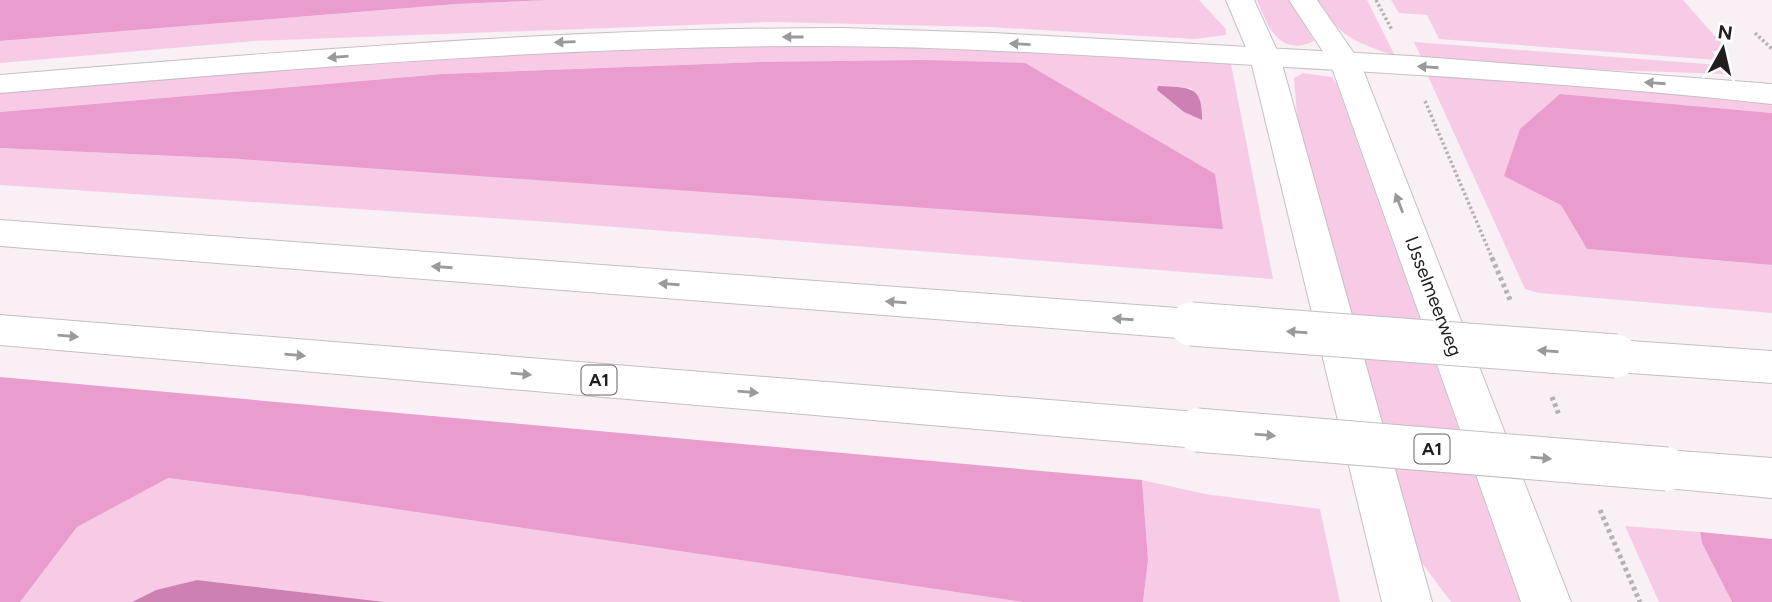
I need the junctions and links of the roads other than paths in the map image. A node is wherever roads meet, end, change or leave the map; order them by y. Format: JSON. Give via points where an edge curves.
{"nodes":[{"id":1,"x":1240,"y":0,"type":"edge"},
{"id":2,"x":1303,"y":0,"type":"edge"},
{"id":3,"x":1265,"y":57,"type":"junction"},
{"id":4,"x":1345,"y":62,"type":"junction"},
{"id":5,"x":0,"y":84,"type":"edge"},
{"id":6,"x":1772,"y":94,"type":"edge"},
{"id":7,"x":0,"y":233,"type":"edge"},
{"id":8,"x":0,"y":330,"type":"edge"},
{"id":9,"x":1772,"y":368,"type":"edge"},
{"id":10,"x":1772,"y":478,"type":"edge"},
{"id":11,"x":1407,"y":602,"type":"edge"},
{"id":12,"x":1546,"y":602,"type":"edge"}],
"edges":[{"from":1,"to":3,"type":"main road"},
{"from":2,"to":4,"type":"main road","name":"IJsselmeerweg"},
{"from":3,"to":4,"type":"main road"},
{"from":3,"to":5,"type":"main road","one_way":true,"via":[[968,41],[680,38],[397,52]]},
{"from":3,"to":11,"type":"main road"},
{"from":6,"to":4,"type":"main road","one_way":true},
{"from":12,"to":4,"type":"main road","name":"IJsselmeerweg","one_way":true},
{"from":9,"to":7,"type":"main road","one_way":true,"bridge":true},
{"from":8,"to":10,"type":"main road","number":"A1","one_way":true,"bridge":true}]}
